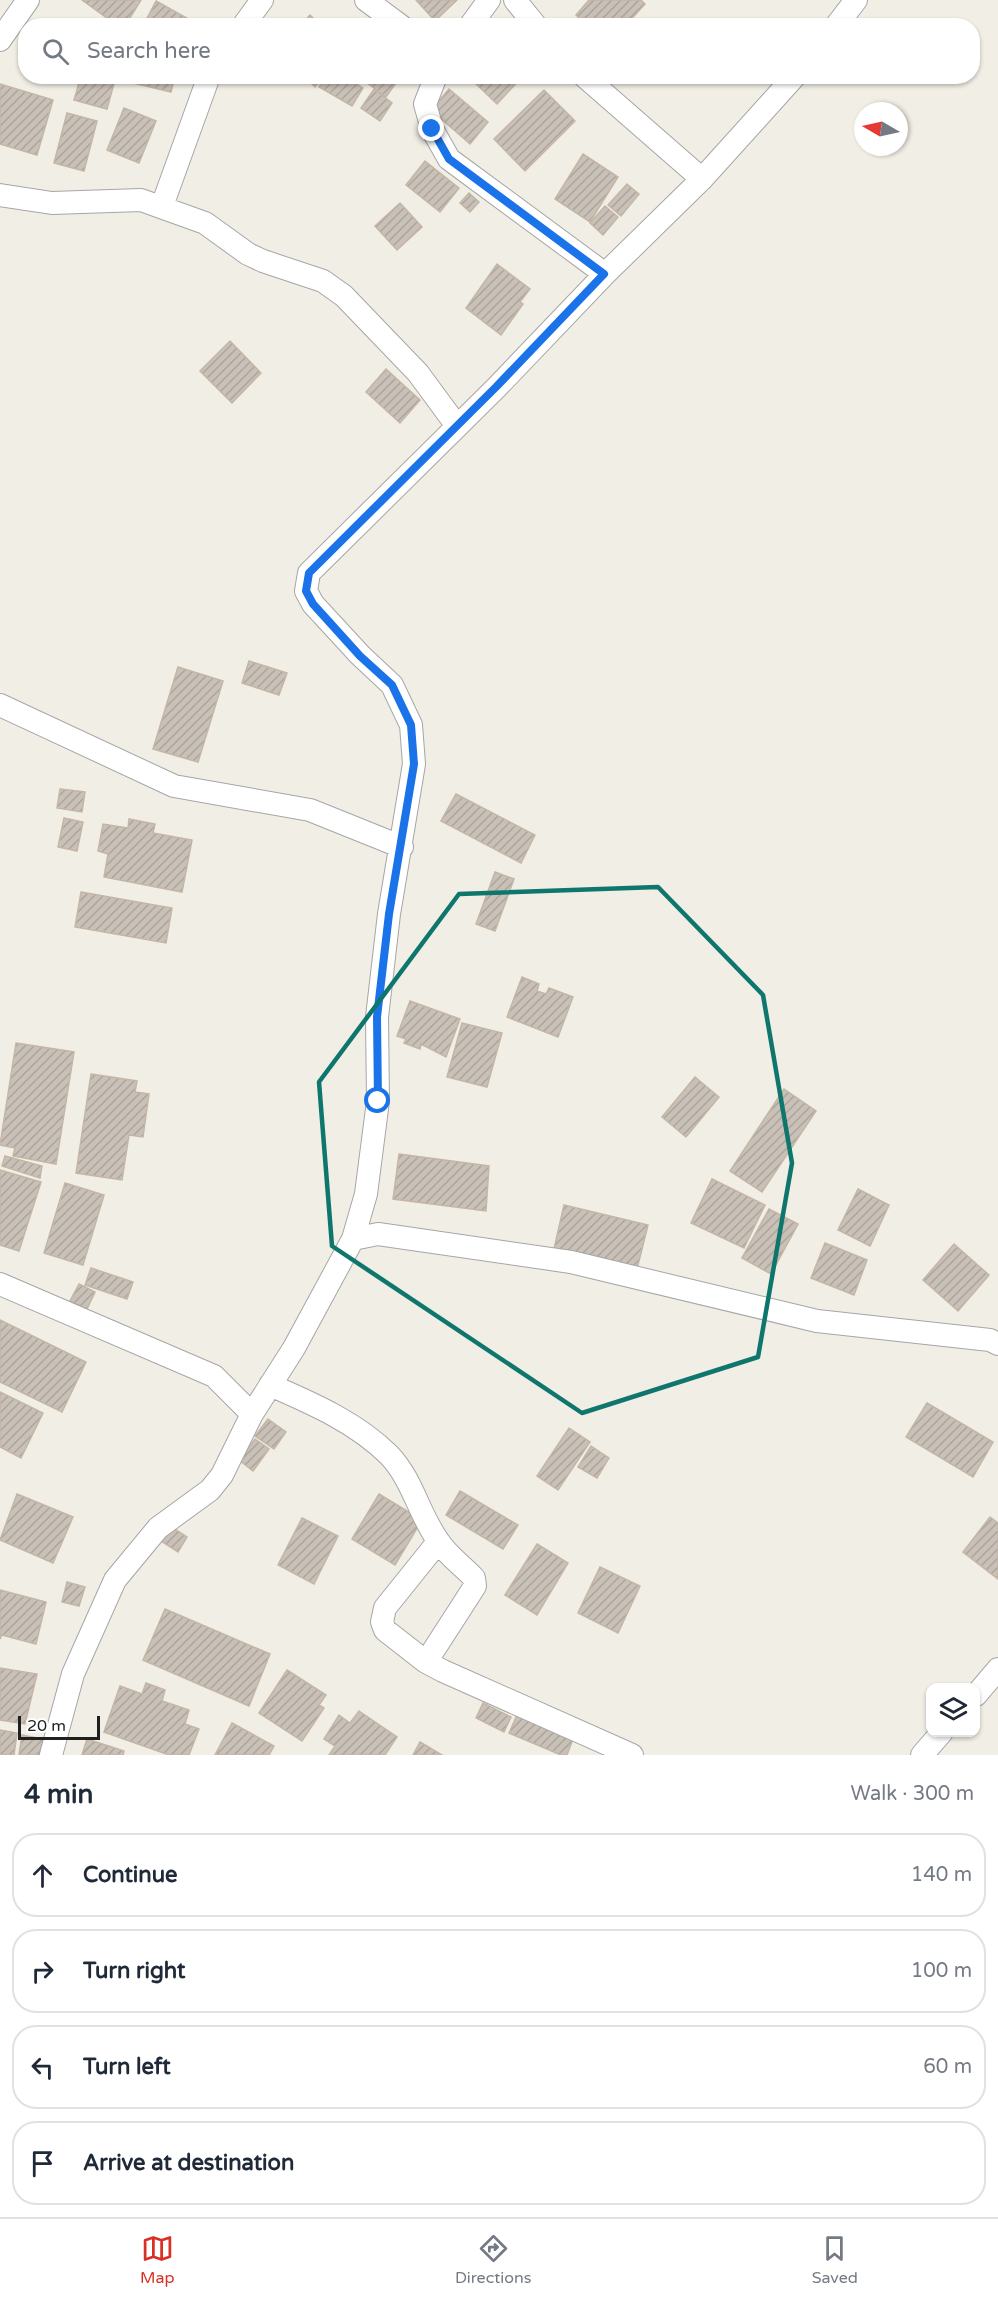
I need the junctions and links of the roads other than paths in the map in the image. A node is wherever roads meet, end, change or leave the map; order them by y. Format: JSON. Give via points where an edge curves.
{"nodes":[{"id":1,"x":28,"y":0,"type":"edge"},
{"id":2,"x":262,"y":0,"type":"edge"},
{"id":3,"x":366,"y":0,"type":"edge"},
{"id":4,"x":489,"y":0,"type":"edge"},
{"id":5,"x":514,"y":0,"type":"edge"},
{"id":6,"x":856,"y":0,"type":"edge"},
{"id":7,"x":249,"y":18,"type":"edge"},
{"id":8,"x":390,"y":18,"type":"edge"},
{"id":9,"x":476,"y":18,"type":"edge"},
{"id":10,"x":529,"y":18,"type":"edge"},
{"id":11,"x":842,"y":18,"type":"edge"},
{"id":12,"x":0,"y":40,"type":"edge"},
{"id":13,"x":206,"y":84,"type":"edge"},
{"id":14,"x":433,"y":84,"type":"edge"},
{"id":15,"x":593,"y":84,"type":"edge"},
{"id":16,"x":788,"y":84,"type":"edge"},
{"id":17,"x":702,"y":179,"type":"junction"},
{"id":18,"x":0,"y":195,"type":"edge"},
{"id":19,"x":162,"y":206,"type":"junction"},
{"id":20,"x":604,"y":274,"type":"junction"},
{"id":21,"x":456,"y":426,"type":"junction"},
{"id":22,"x":0,"y":705,"type":"edge"},
{"id":23,"x":402,"y":847,"type":"junction"},
{"id":24,"x":353,"y":1239,"type":"junction"},
{"id":25,"x":0,"y":1284,"type":"edge"},
{"id":26,"x":998,"y":1344,"type":"edge"},
{"id":27,"x":270,"y":1385,"type":"junction"},
{"id":28,"x":252,"y":1414,"type":"junction"},
{"id":29,"x":438,"y":1542,"type":"junction"},
{"id":30,"x":426,"y":1662,"type":"junction"},
{"id":31,"x":998,"y":1669,"type":"edge"},
{"id":32,"x":980,"y":1689,"type":"edge"},
{"id":33,"x":938,"y":1737,"type":"edge"},
{"id":34,"x":51,"y":1755,"type":"edge"},
{"id":35,"x":632,"y":1755,"type":"edge"},
{"id":36,"x":922,"y":1755,"type":"edge"}],
"edges":[{"from":1,"to":12,"type":"street"},
{"from":2,"to":7,"type":"street"},
{"from":3,"to":8,"type":"street"},
{"from":4,"to":9,"type":"street"},
{"from":5,"to":10,"type":"street"},
{"from":6,"to":11,"type":"street"},
{"from":13,"to":19,"type":"street"},
{"from":14,"to":20,"type":"street","via":[[425,104],[432,129],[449,159]]},
{"from":15,"to":17,"type":"street"},
{"from":16,"to":17,"type":"street"},
{"from":17,"to":20,"type":"street"},
{"from":18,"to":19,"type":"street","via":[[52,203],[133,200]]},
{"from":19,"to":21,"type":"street","via":[[205,223],[248,254],[323,281],[344,296],[418,373]]},
{"from":20,"to":21,"type":"street"},
{"from":21,"to":23,"type":"street","via":[[309,573],[306,591],[360,656],[392,685],[411,725],[414,764]]},
{"from":22,"to":23,"type":"street","via":[[174,786],[310,810]]},
{"from":23,"to":24,"type":"street","via":[[389,914],[377,1017],[378,1101],[366,1194]]},
{"from":24,"to":26,"type":"street","via":[[378,1234],[571,1262],[817,1322],[990,1340]]},
{"from":24,"to":27,"type":"street"},
{"from":25,"to":28,"type":"street","via":[[214,1376]]},
{"from":27,"to":28,"type":"street"},
{"from":27,"to":29,"type":"street","via":[[352,1425],[389,1455],[411,1485]]},
{"from":28,"to":34,"type":"street","via":[[222,1475],[210,1490],[158,1528],[115,1580],[73,1674]]},
{"from":29,"to":30,"type":"street","via":[[474,1578],[475,1586]]},
{"from":29,"to":30,"type":"street","via":[[383,1615],[385,1630]]},
{"from":30,"to":35,"type":"street"},
{"from":31,"to":32,"type":"street"},
{"from":33,"to":36,"type":"street"}]}
